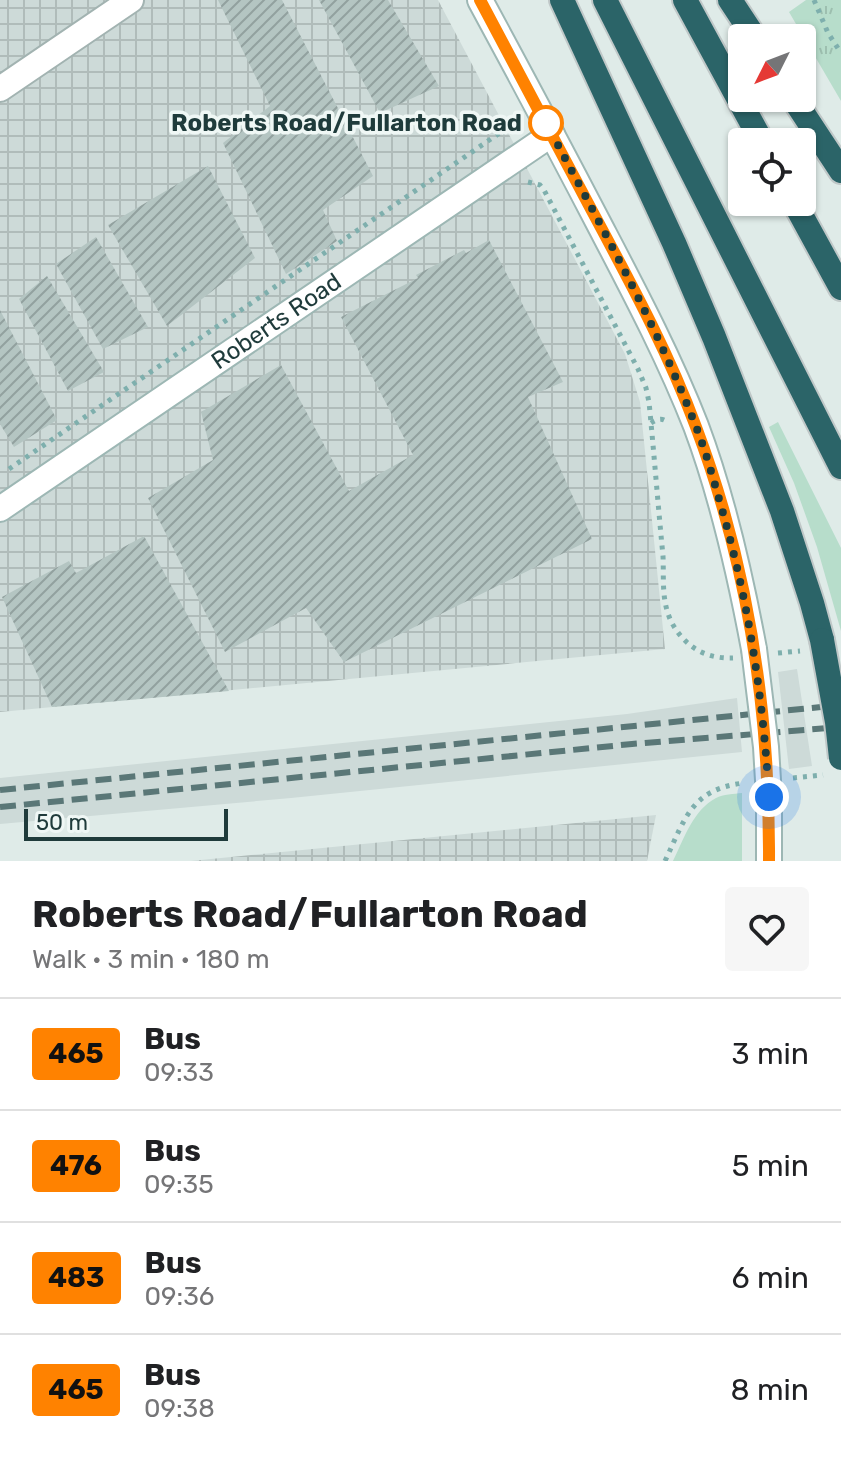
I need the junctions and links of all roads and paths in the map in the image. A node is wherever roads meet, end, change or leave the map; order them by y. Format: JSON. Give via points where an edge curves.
{"nodes":[{"id":1,"x":131,"y":0,"type":"edge"},
{"id":2,"x":480,"y":0,"type":"edge"},
{"id":3,"x":562,"y":0,"type":"edge"},
{"id":4,"x":605,"y":0,"type":"edge"},
{"id":5,"x":685,"y":0,"type":"edge"},
{"id":6,"x":730,"y":0,"type":"edge"},
{"id":7,"x":814,"y":0,"type":"edge"},
{"id":8,"x":746,"y":24,"type":"edge"},
{"id":9,"x":841,"y":53,"type":"edge"},
{"id":10,"x":0,"y":89,"type":"edge"},
{"id":11,"x":802,"y":112,"type":"edge"},
{"id":12,"x":754,"y":128,"type":"edge"},
{"id":13,"x":552,"y":134,"type":"junction"},
{"id":14,"x":517,"y":156,"type":"junction"},
{"id":15,"x":841,"y":171,"type":"edge"},
{"id":16,"x":531,"y":182,"type":"dead end"},
{"id":17,"x":802,"y":216,"type":"edge"},
{"id":18,"x":841,"y":288,"type":"edge"},
{"id":19,"x":841,"y":467,"type":"edge"},
{"id":20,"x":0,"y":476,"type":"edge"},
{"id":21,"x":0,"y":509,"type":"edge"},
{"id":22,"x":818,"y":645,"type":"junction"},
{"id":23,"x":756,"y":653,"type":"junction"},
{"id":24,"x":833,"y":767,"type":"edge"},
{"id":25,"x":793,"y":778,"type":"dead end"},
{"id":26,"x":746,"y":783,"type":"dead end"},
{"id":27,"x":665,"y":861,"type":"edge"},
{"id":28,"x":769,"y":861,"type":"edge"}],
"edges":[{"from":1,"to":10,"type":"main road"},
{"from":2,"to":13,"type":"main road"},
{"from":3,"to":22,"type":"highway","via":[[714,337],[782,511],[812,603]]},
{"from":4,"to":19,"type":"highway"},
{"from":5,"to":12,"type":"highway"},
{"from":6,"to":8,"type":"highway"},
{"from":7,"to":9,"type":"path"},
{"from":11,"to":15,"type":"highway"},
{"from":13,"to":14,"type":"main road","name":"Roberts Road"},
{"from":13,"to":23,"type":"main road","via":[[651,325],[696,427],[731,540]]},
{"from":14,"to":20,"type":"path","via":[[504,130]]},
{"from":14,"to":21,"type":"main road","name":"Roberts Road"},
{"from":16,"to":23,"type":"path","via":[[544,190],[646,388],[664,598],[673,624],[701,653]]},
{"from":17,"to":18,"type":"highway"},
{"from":22,"to":23,"type":"path"},
{"from":22,"to":24,"type":"highway","bridge":true,"via":[[837,722]]},
{"from":23,"to":28,"type":"main road","bridge":true,"via":[[766,747]]},
{"from":24,"to":25,"type":"path"},
{"from":26,"to":27,"type":"path","via":[[724,786],[699,800]]}]}
